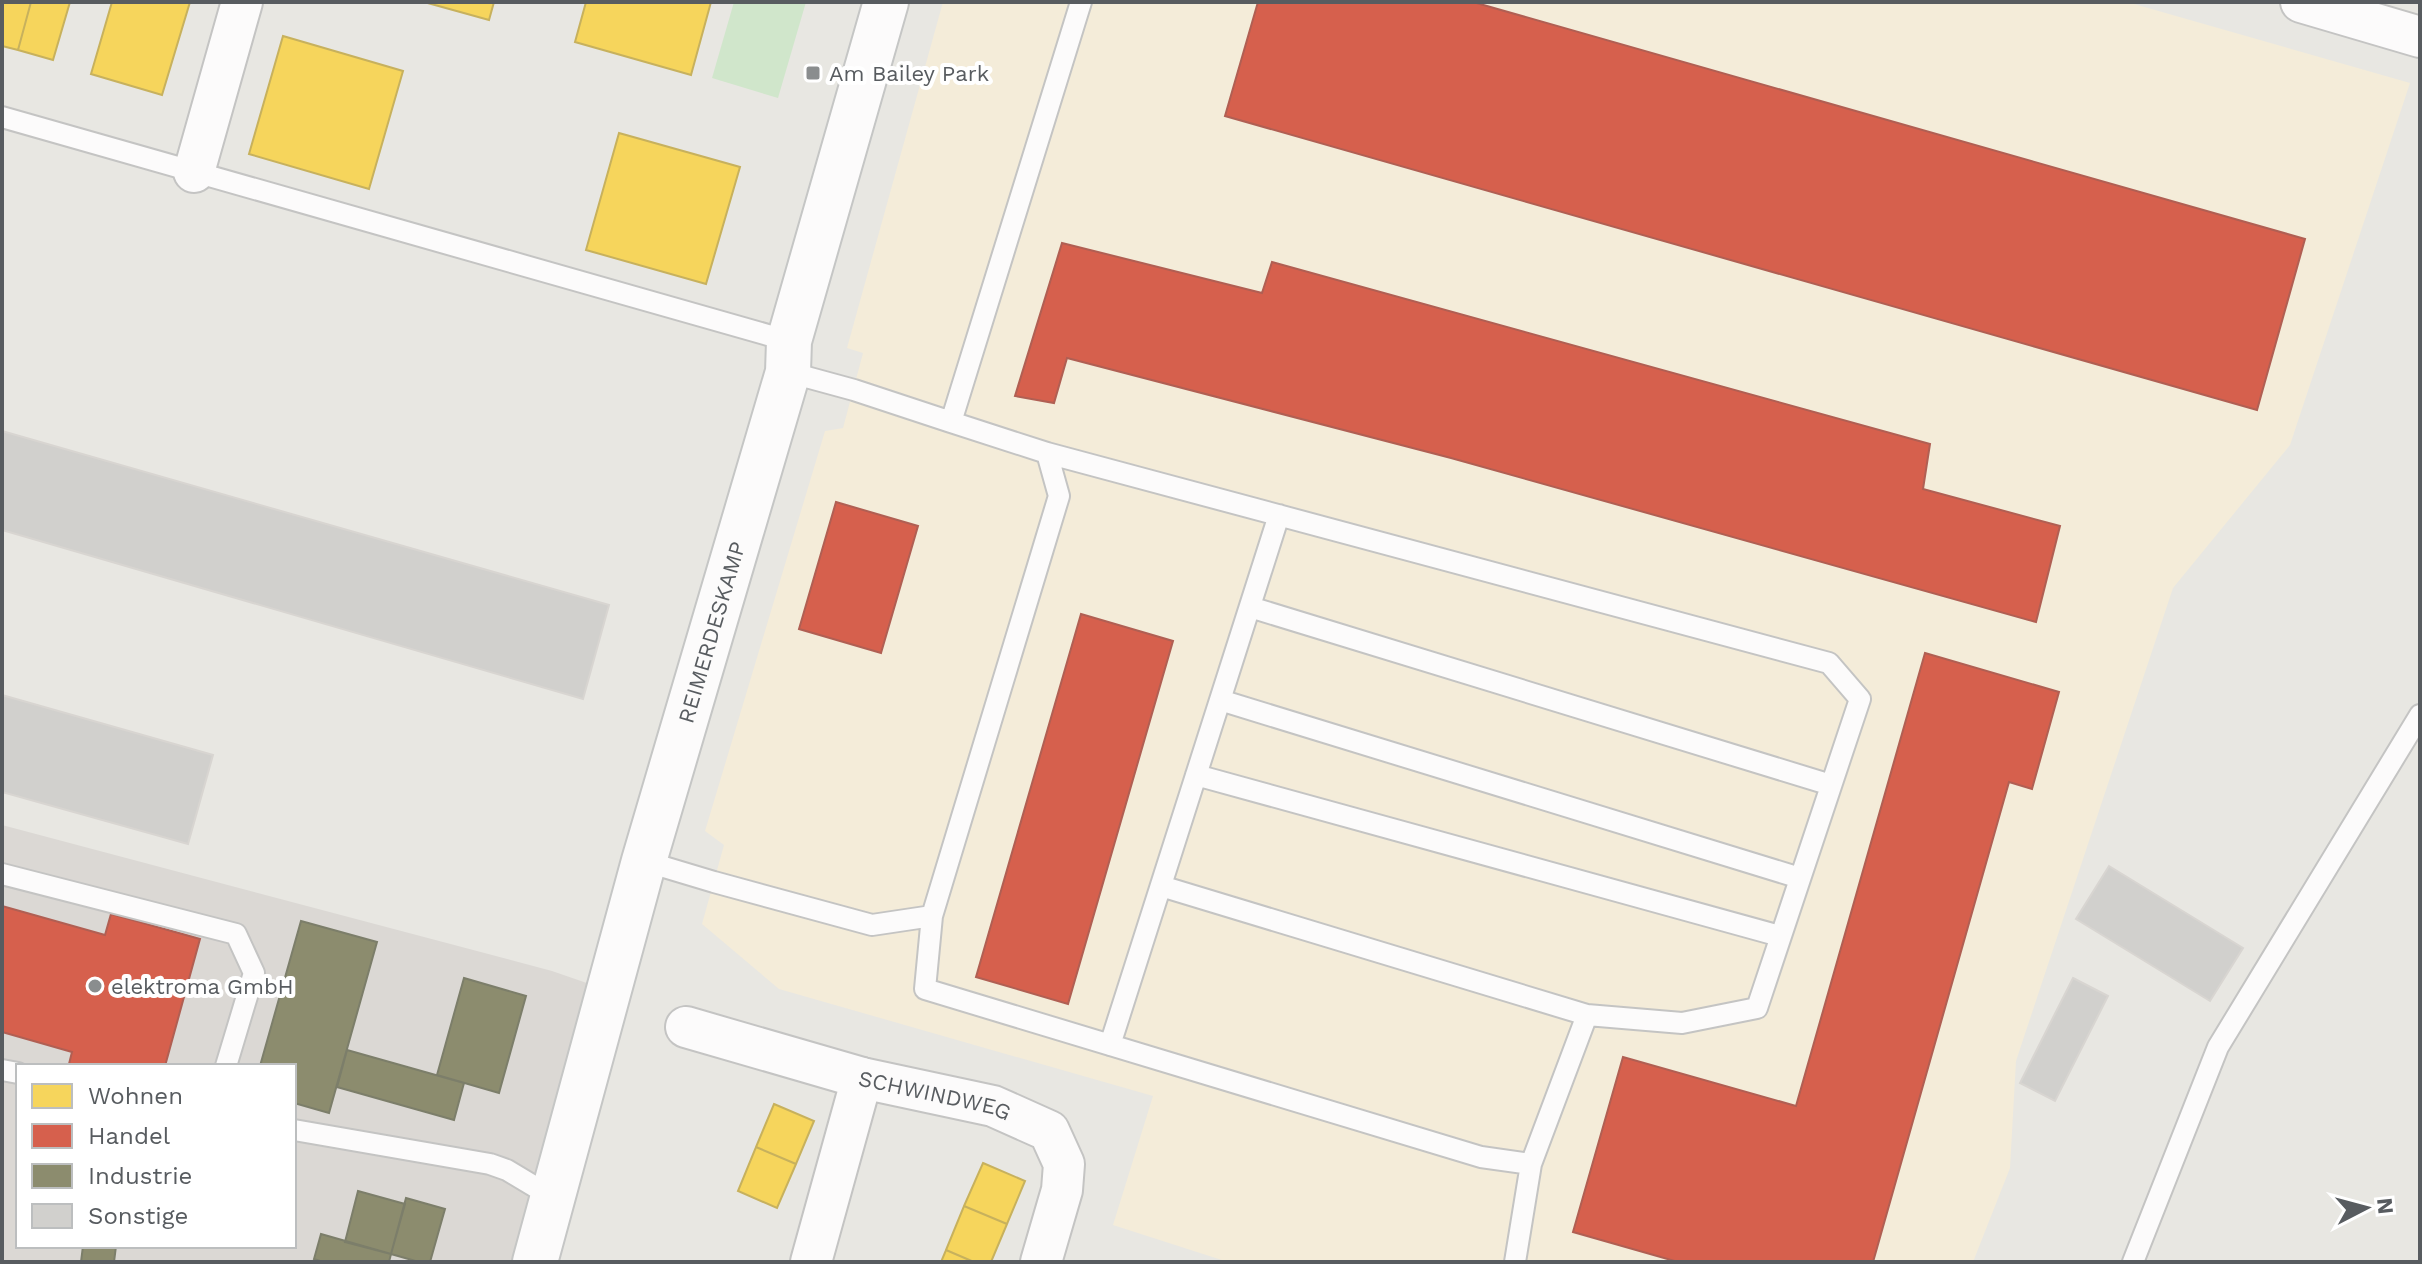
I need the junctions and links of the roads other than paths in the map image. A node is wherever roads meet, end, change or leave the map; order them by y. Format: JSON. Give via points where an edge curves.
{"nodes":[{"id":1,"x":242,"y":2,"type":"edge"},
{"id":2,"x":886,"y":2,"type":"edge"},
{"id":3,"x":1081,"y":2,"type":"edge"},
{"id":4,"x":2301,"y":2,"type":"edge"},
{"id":5,"x":2420,"y":37,"type":"edge"},
{"id":6,"x":2,"y":117,"type":"edge"},
{"id":7,"x":194,"y":172,"type":"junction"},
{"id":8,"x":788,"y":357,"type":"junction"},
{"id":9,"x":951,"y":422,"type":"junction"},
{"id":10,"x":1047,"y":453,"type":"junction"},
{"id":11,"x":1279,"y":515,"type":"junction"},
{"id":12,"x":1250,"y":607,"type":"junction"},
{"id":13,"x":1220,"y":700,"type":"junction"},
{"id":14,"x":2420,"y":715,"type":"edge"},
{"id":15,"x":1196,"y":775,"type":"junction"},
{"id":16,"x":1831,"y":785,"type":"junction"},
{"id":17,"x":644,"y":861,"type":"junction"},
{"id":18,"x":2,"y":874,"type":"edge"},
{"id":19,"x":1800,"y":878,"type":"junction"},
{"id":20,"x":1161,"y":886,"type":"junction"},
{"id":21,"x":932,"y":916,"type":"junction"},
{"id":22,"x":1780,"y":936,"type":"junction"},
{"id":23,"x":1587,"y":1015,"type":"junction"},
{"id":24,"x":686,"y":1027,"type":"dead end"},
{"id":25,"x":1110,"y":1045,"type":"junction"},
{"id":26,"x":227,"y":1064,"type":"edge"},
{"id":27,"x":862,"y":1078,"type":"junction"},
{"id":28,"x":296,"y":1130,"type":"edge"},
{"id":29,"x":1531,"y":1164,"type":"junction"},
{"id":30,"x":552,"y":1197,"type":"junction"},
{"id":31,"x":535,"y":1262,"type":"edge"},
{"id":32,"x":811,"y":1262,"type":"edge"},
{"id":33,"x":1041,"y":1262,"type":"edge"},
{"id":34,"x":1515,"y":1262,"type":"edge"},
{"id":35,"x":2133,"y":1262,"type":"edge"}],
"edges":[{"from":1,"to":7,"type":"street"},
{"from":2,"to":8,"type":"main road","name":"REIMERDESKAMP"},
{"from":3,"to":9,"type":"lane"},
{"from":4,"to":5,"type":"street"},
{"from":6,"to":7,"type":"lane"},
{"from":7,"to":8,"type":"lane"},
{"from":8,"to":9,"type":"lane","via":[[854,390]]},
{"from":8,"to":17,"type":"main road","name":"REIMERDESKAMP"},
{"from":9,"to":10,"type":"lane"},
{"from":10,"to":11,"type":"lane"},
{"from":10,"to":21,"type":"lane","via":[[1059,496]]},
{"from":11,"to":12,"type":"lane"},
{"from":11,"to":16,"type":"lane","via":[[1829,663],[1860,699]]},
{"from":12,"to":13,"type":"lane"},
{"from":12,"to":16,"type":"lane"},
{"from":13,"to":15,"type":"lane"},
{"from":13,"to":19,"type":"lane"},
{"from":14,"to":35,"type":"lane","via":[[2218,1047]]},
{"from":15,"to":20,"type":"lane"},
{"from":15,"to":22,"type":"lane"},
{"from":16,"to":19,"type":"lane"},
{"from":17,"to":21,"type":"lane","via":[[872,925]]},
{"from":17,"to":30,"type":"main road","name":"REIMERDESKAMP"},
{"from":18,"to":26,"type":"lane","via":[[236,934],[254,973]]},
{"from":19,"to":22,"type":"lane"},
{"from":20,"to":23,"type":"lane"},
{"from":20,"to":25,"type":"lane"},
{"from":21,"to":25,"type":"lane","via":[[925,989]]},
{"from":22,"to":23,"type":"lane","via":[[1757,1008],[1682,1023]]},
{"from":23,"to":29,"type":"lane"},
{"from":24,"to":27,"type":"street","name":"SCHWINDWEG"},
{"from":25,"to":29,"type":"lane","via":[[1481,1157]]},
{"from":27,"to":32,"type":"street"},
{"from":27,"to":33,"type":"street","name":"SCHWINDWEG","via":[[993,1106],[1049,1131],[1064,1164]]},
{"from":28,"to":30,"type":"lane","via":[[490,1164]]},
{"from":29,"to":34,"type":"lane"},
{"from":30,"to":31,"type":"main road","name":"REIMERDESKAMP"}]}
